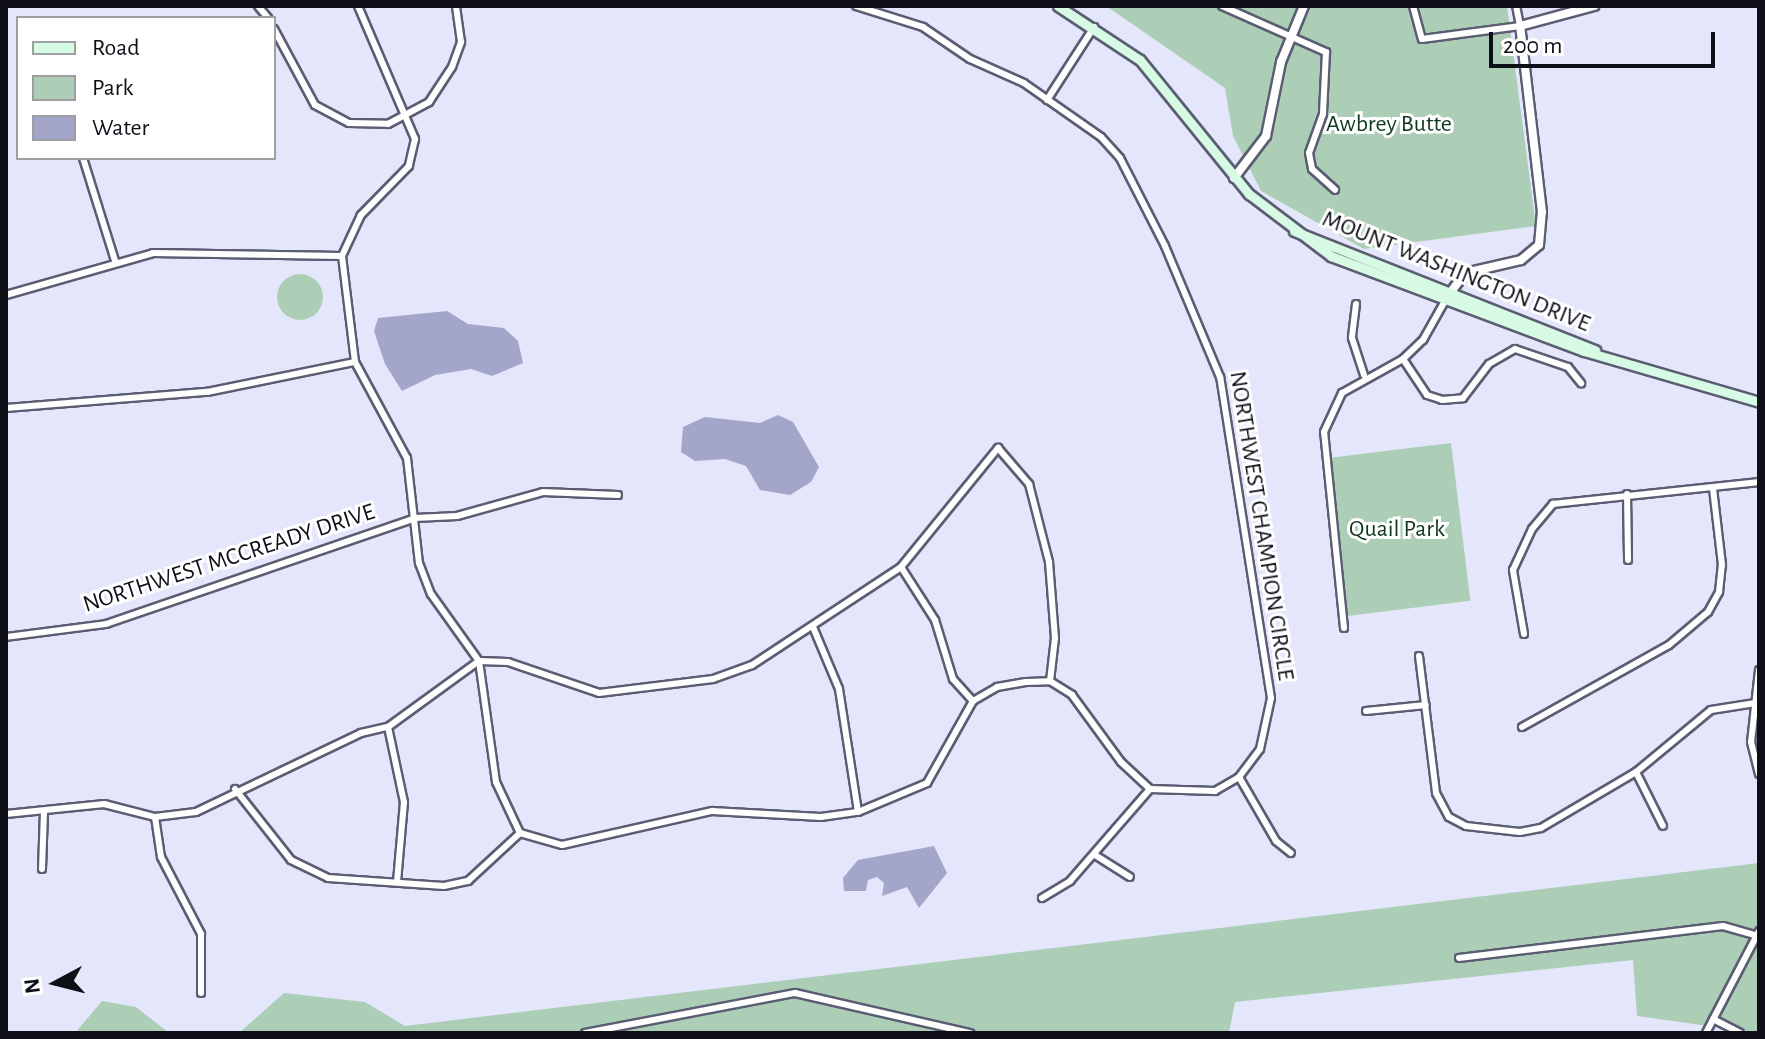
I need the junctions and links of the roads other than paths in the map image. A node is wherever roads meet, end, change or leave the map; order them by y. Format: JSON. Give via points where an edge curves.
{"nodes":[{"id":1,"x":358,"y":6,"type":"edge"},
{"id":2,"x":456,"y":6,"type":"edge"},
{"id":3,"x":856,"y":6,"type":"edge"},
{"id":4,"x":1058,"y":6,"type":"edge"},
{"id":5,"x":1222,"y":6,"type":"edge"},
{"id":6,"x":1304,"y":6,"type":"edge"},
{"id":7,"x":1413,"y":6,"type":"edge"},
{"id":8,"x":1516,"y":6,"type":"edge"},
{"id":9,"x":1594,"y":6,"type":"edge"},
{"id":10,"x":1520,"y":26,"type":"junction"},
{"id":11,"x":1094,"y":27,"type":"junction"},
{"id":12,"x":276,"y":33,"type":"edge"},
{"id":13,"x":1289,"y":36,"type":"junction"},
{"id":14,"x":1047,"y":100,"type":"junction"},
{"id":15,"x":408,"y":113,"type":"junction"},
{"id":16,"x":84,"y":160,"type":"edge"},
{"id":17,"x":1234,"y":178,"type":"junction"},
{"id":18,"x":1335,"y":190,"type":"dead end"},
{"id":19,"x":342,"y":256,"type":"junction"},
{"id":20,"x":115,"y":261,"type":"junction"},
{"id":21,"x":6,"y":295,"type":"edge"},
{"id":22,"x":1447,"y":297,"type":"junction"},
{"id":23,"x":1356,"y":304,"type":"dead end"},
{"id":24,"x":1403,"y":359,"type":"junction"},
{"id":25,"x":355,"y":362,"type":"junction"},
{"id":26,"x":1364,"y":375,"type":"junction"},
{"id":27,"x":1581,"y":383,"type":"dead end"},
{"id":28,"x":1759,"y":402,"type":"edge"},
{"id":29,"x":6,"y":408,"type":"edge"},
{"id":30,"x":1759,"y":482,"type":"edge"},
{"id":31,"x":1713,"y":488,"type":"junction"},
{"id":32,"x":1627,"y":494,"type":"junction"},
{"id":33,"x":618,"y":495,"type":"dead end"},
{"id":34,"x":415,"y":518,"type":"junction"},
{"id":35,"x":1628,"y":560,"type":"dead end"},
{"id":36,"x":901,"y":567,"type":"junction"},
{"id":37,"x":813,"y":627,"type":"junction"},
{"id":38,"x":1344,"y":628,"type":"dead end"},
{"id":39,"x":1524,"y":634,"type":"dead end"},
{"id":40,"x":6,"y":637,"type":"edge"},
{"id":41,"x":1419,"y":656,"type":"dead end"},
{"id":42,"x":479,"y":661,"type":"junction"},
{"id":43,"x":1759,"y":670,"type":"edge"},
{"id":44,"x":1050,"y":681,"type":"junction"},
{"id":45,"x":973,"y":701,"type":"junction"},
{"id":46,"x":1755,"y":703,"type":"junction"},
{"id":47,"x":1426,"y":705,"type":"junction"},
{"id":48,"x":1366,"y":711,"type":"dead end"},
{"id":49,"x":388,"y":727,"type":"junction"},
{"id":50,"x":1522,"y":727,"type":"dead end"},
{"id":51,"x":1636,"y":772,"type":"junction"},
{"id":52,"x":1759,"y":774,"type":"edge"},
{"id":53,"x":1239,"y":777,"type":"junction"},
{"id":54,"x":235,"y":789,"type":"junction"},
{"id":55,"x":1150,"y":789,"type":"junction"},
{"id":56,"x":44,"y":811,"type":"junction"},
{"id":57,"x":858,"y":812,"type":"junction"},
{"id":58,"x":6,"y":814,"type":"edge"},
{"id":59,"x":155,"y":817,"type":"junction"},
{"id":60,"x":1663,"y":826,"type":"dead end"},
{"id":61,"x":520,"y":833,"type":"junction"},
{"id":62,"x":1291,"y":853,"type":"dead end"},
{"id":63,"x":1095,"y":855,"type":"junction"},
{"id":64,"x":42,"y":869,"type":"dead end"},
{"id":65,"x":1130,"y":877,"type":"dead end"},
{"id":66,"x":397,"y":882,"type":"junction"},
{"id":67,"x":1042,"y":898,"type":"dead end"},
{"id":68,"x":1758,"y":934,"type":"edge"},
{"id":69,"x":1459,"y":958,"type":"dead end"},
{"id":70,"x":201,"y":993,"type":"dead end"},
{"id":71,"x":1713,"y":1019,"type":"junction"},
{"id":72,"x":585,"y":1033,"type":"edge"},
{"id":73,"x":970,"y":1033,"type":"edge"},
{"id":74,"x":1706,"y":1033,"type":"edge"},
{"id":75,"x":1740,"y":1033,"type":"edge"}],
"edges":[{"from":1,"to":15,"type":"street"},
{"from":2,"to":15,"type":"street","via":[[461,42],[452,67],[429,102]]},
{"from":3,"to":14,"type":"street","name":"NORTHWEST CHAMPION CIRCLE","via":[[923,27]]},
{"from":4,"to":11,"type":"main road","name":"MOUNT WASHINGTON DRIVE"},
{"from":5,"to":13,"type":"street"},
{"from":6,"to":13,"type":"street"},
{"from":7,"to":10,"type":"street","via":[[1422,39]]},
{"from":8,"to":10,"type":"street"},
{"from":9,"to":10,"type":"street"},
{"from":10,"to":22,"type":"street","via":[[1542,236],[1527,257],[1465,273]]},
{"from":11,"to":14,"type":"street"},
{"from":11,"to":17,"type":"main road","name":"MOUNT WASHINGTON DRIVE","via":[[1157,76]]},
{"from":12,"to":15,"type":"street","via":[[303,91],[332,118],[369,125]]},
{"from":13,"to":17,"type":"street","via":[[1274,114]]},
{"from":13,"to":18,"type":"street","via":[[1326,52],[1323,114],[1309,153],[1312,169]]},
{"from":14,"to":53,"type":"street","name":"NORTHWEST CHAMPION CIRCLE","via":[[1120,158],[1220,377],[1271,698],[1260,749]]},
{"from":15,"to":19,"type":"street","via":[[415,139],[409,166],[361,215]]},
{"from":16,"to":20,"type":"street"},
{"from":17,"to":22,"type":"main road","name":"MOUNT WASHINGTON DRIVE","via":[[1294,231]]},
{"from":19,"to":20,"type":"street","via":[[157,253]]},
{"from":19,"to":25,"type":"street"},
{"from":20,"to":21,"type":"street"},
{"from":22,"to":24,"type":"street","via":[[1423,340]]},
{"from":22,"to":28,"type":"main road","name":"MOUNT WASHINGTON DRIVE","via":[[1706,391]]},
{"from":23,"to":26,"type":"street","via":[[1352,338]]},
{"from":24,"to":26,"type":"street"},
{"from":24,"to":27,"type":"street","via":[[1427,395],[1442,400],[1463,398],[1489,364],[1515,349],[1568,367]]},
{"from":25,"to":29,"type":"street","via":[[207,392]]},
{"from":25,"to":34,"type":"street","via":[[407,458]]},
{"from":26,"to":38,"type":"street","via":[[1330,414],[1323,448]]},
{"from":30,"to":31,"type":"street"},
{"from":31,"to":32,"type":"street"},
{"from":31,"to":50,"type":"street","via":[[1722,565],[1719,592],[1708,612],[1669,645]]},
{"from":32,"to":35,"type":"street"},
{"from":32,"to":39,"type":"street","via":[[1553,504],[1532,529],[1513,570]]},
{"from":33,"to":34,"type":"street","name":"NORTHWEST MCCREADY DRIVE","via":[[543,492],[457,516]]},
{"from":34,"to":40,"type":"street","name":"NORTHWEST MCCREADY DRIVE","via":[[106,624]]},
{"from":34,"to":42,"type":"street","via":[[419,563],[431,594]]},
{"from":36,"to":37,"type":"street"},
{"from":36,"to":44,"type":"street","via":[[998,448],[1029,484],[1049,562],[1055,638]]},
{"from":36,"to":45,"type":"street","via":[[935,620],[953,679]]},
{"from":37,"to":42,"type":"street","via":[[752,665],[713,679],[599,693],[508,662]]},
{"from":37,"to":57,"type":"street","via":[[839,689]]},
{"from":41,"to":47,"type":"street"},
{"from":42,"to":49,"type":"street"},
{"from":42,"to":61,"type":"street","via":[[496,782]]},
{"from":43,"to":46,"type":"street"},
{"from":44,"to":45,"type":"street","via":[[997,687]]},
{"from":44,"to":55,"type":"street","via":[[1072,695],[1121,762]]},
{"from":45,"to":57,"type":"street","via":[[927,783]]},
{"from":46,"to":51,"type":"street","via":[[1711,710]]},
{"from":46,"to":52,"type":"street","via":[[1751,742]]},
{"from":47,"to":48,"type":"street"},
{"from":47,"to":51,"type":"street","via":[[1436,793],[1449,817],[1466,826],[1520,832],[1541,828]]},
{"from":49,"to":54,"type":"street","via":[[361,733]]},
{"from":49,"to":66,"type":"street","via":[[404,802]]},
{"from":51,"to":60,"type":"street"},
{"from":53,"to":55,"type":"street","via":[[1215,791]]},
{"from":53,"to":62,"type":"street","via":[[1276,841]]},
{"from":54,"to":59,"type":"street","via":[[196,812]]},
{"from":54,"to":66,"type":"street","via":[[268,839],[309,871]]},
{"from":55,"to":63,"type":"street"},
{"from":56,"to":58,"type":"street"},
{"from":56,"to":59,"type":"street","via":[[104,804]]},
{"from":56,"to":64,"type":"street"},
{"from":57,"to":61,"type":"street","via":[[821,817],[712,811],[562,845]]},
{"from":59,"to":70,"type":"street","via":[[161,857],[201,934]]},
{"from":61,"to":66,"type":"street","via":[[468,881]]},
{"from":63,"to":65,"type":"street"},
{"from":63,"to":67,"type":"street","via":[[1058,892]]},
{"from":68,"to":69,"type":"street","via":[[1723,926]]},
{"from":68,"to":71,"type":"street"},
{"from":71,"to":74,"type":"street"},
{"from":71,"to":75,"type":"street"},
{"from":72,"to":73,"type":"street","via":[[795,993]]}]}
